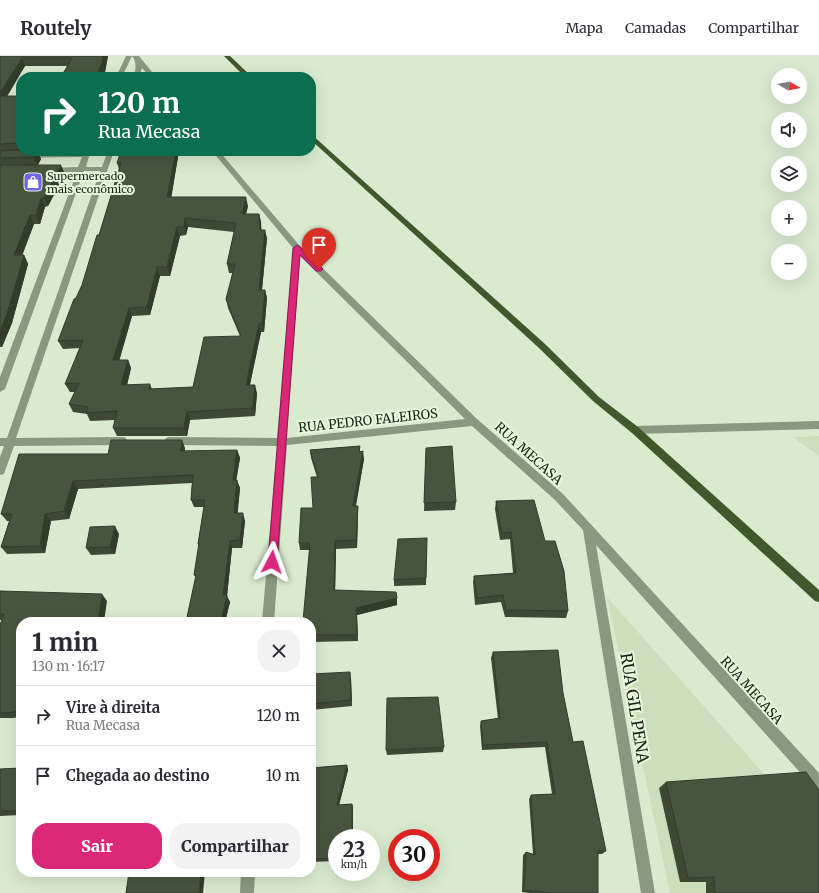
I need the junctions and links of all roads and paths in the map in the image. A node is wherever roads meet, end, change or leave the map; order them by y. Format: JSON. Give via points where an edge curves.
{"nodes":[{"id":1,"x":129,"y":56,"type":"edge"},
{"id":2,"x":137,"y":56,"type":"edge"},
{"id":3,"x":227,"y":56,"type":"edge"},
{"id":4,"x":121,"y":72,"type":"edge"},
{"id":5,"x":138,"y":72,"type":"edge"},
{"id":6,"x":149,"y":72,"type":"edge"},
{"id":7,"x":244,"y":72,"type":"edge"},
{"id":8,"x":316,"y":141,"type":"edge"},
{"id":9,"x":16,"y":155,"type":"edge"},
{"id":10,"x":0,"y":156,"type":"edge"},
{"id":11,"x":86,"y":156,"type":"edge"},
{"id":12,"x":109,"y":156,"type":"edge"},
{"id":13,"x":219,"y":156,"type":"edge"},
{"id":14,"x":104,"y":169,"type":"junction"},
{"id":15,"x":44,"y":170,"type":"edge"},
{"id":16,"x":81,"y":170,"type":"junction"},
{"id":17,"x":297,"y":248,"type":"junction"},
{"id":18,"x":0,"y":390,"type":"edge"},
{"id":19,"x":474,"y":422,"type":"junction"},
{"id":20,"x":819,"y":425,"type":"edge"},
{"id":21,"x":635,"y":430,"type":"junction"},
{"id":22,"x":10,"y":441,"type":"junction"},
{"id":23,"x":130,"y":441,"type":"edge"},
{"id":24,"x":162,"y":441,"type":"edge"},
{"id":25,"x":0,"y":442,"type":"edge"},
{"id":26,"x":282,"y":442,"type":"junction"},
{"id":27,"x":0,"y":471,"type":"edge"},
{"id":28,"x":588,"y":529,"type":"junction"},
{"id":29,"x":819,"y":597,"type":"edge"},
{"id":30,"x":268,"y":617,"type":"edge"},
{"id":31,"x":819,"y":783,"type":"edge"},
{"id":32,"x":248,"y":877,"type":"edge"},
{"id":33,"x":247,"y":893,"type":"edge"},
{"id":34,"x":648,"y":893,"type":"edge"}],
"edges":[{"from":1,"to":4,"type":"street"},
{"from":2,"to":5,"type":"street"},
{"from":2,"to":6,"type":"street"},
{"from":3,"to":7,"type":"main road"},
{"from":8,"to":21,"type":"main road","via":[[542,346],[596,399]]},
{"from":9,"to":10,"type":"street"},
{"from":11,"to":16,"type":"street"},
{"from":12,"to":14,"type":"street"},
{"from":13,"to":17,"type":"street","name":"RUA MECASA"},
{"from":14,"to":16,"type":"street"},
{"from":14,"to":22,"type":"street"},
{"from":15,"to":16,"type":"street"},
{"from":16,"to":18,"type":"street"},
{"from":17,"to":19,"type":"street","name":"RUA MECASA"},
{"from":17,"to":26,"type":"street"},
{"from":19,"to":26,"type":"street","name":"RUA PEDRO FALEIROS"},
{"from":19,"to":28,"type":"street","name":"RUA MECASA","via":[[559,497]]},
{"from":20,"to":21,"type":"street"},
{"from":21,"to":29,"type":"main road"},
{"from":22,"to":23,"type":"street"},
{"from":22,"to":25,"type":"street"},
{"from":22,"to":27,"type":"street"},
{"from":24,"to":26,"type":"street","name":"RUA PEDRO FALEIROS"},
{"from":26,"to":30,"type":"street"},
{"from":28,"to":31,"type":"street","name":"RUA MECASA"},
{"from":28,"to":34,"type":"street","name":"RUA GIL PENA"},
{"from":32,"to":33,"type":"street"}]}
